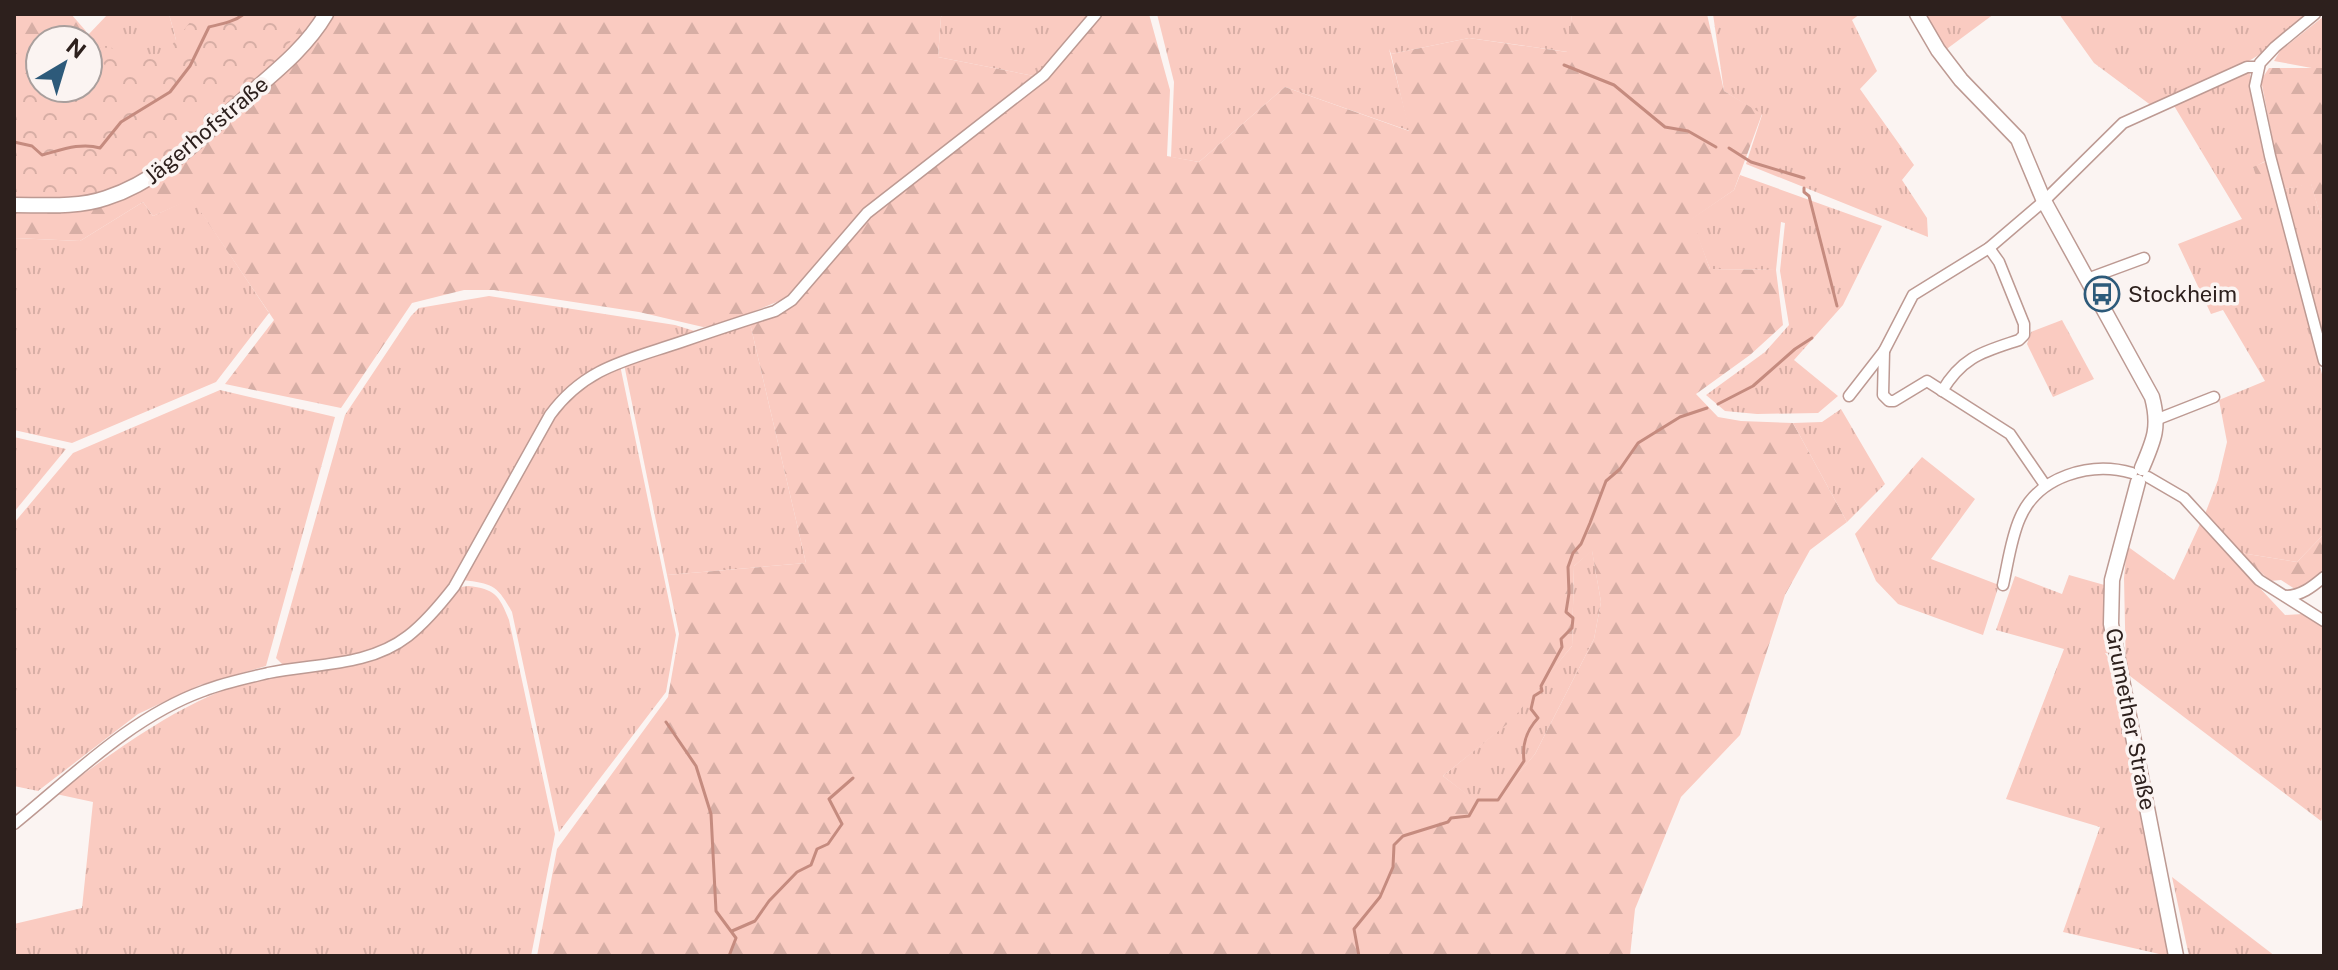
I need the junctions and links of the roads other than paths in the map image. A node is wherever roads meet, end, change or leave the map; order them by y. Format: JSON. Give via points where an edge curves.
{"nodes":[{"id":1,"x":326,"y":14,"type":"edge"},
{"id":2,"x":1096,"y":14,"type":"edge"},
{"id":3,"x":1917,"y":14,"type":"edge"},
{"id":4,"x":2315,"y":14,"type":"edge"},
{"id":5,"x":2258,"y":67,"type":"junction"},
{"id":6,"x":2044,"y":201,"type":"junction"},
{"id":7,"x":14,"y":205,"type":"edge"},
{"id":8,"x":1989,"y":248,"type":"junction"},
{"id":9,"x":2144,"y":258,"type":"dead end"},
{"id":10,"x":2087,"y":279,"type":"junction"},
{"id":11,"x":1884,"y":351,"type":"junction"},
{"id":12,"x":2324,"y":361,"type":"edge"},
{"id":13,"x":1942,"y":391,"type":"junction"},
{"id":14,"x":1849,"y":396,"type":"dead end"},
{"id":15,"x":2214,"y":397,"type":"dead end"},
{"id":16,"x":2158,"y":419,"type":"junction"},
{"id":17,"x":2140,"y":475,"type":"junction"},
{"id":18,"x":2045,"y":485,"type":"junction"},
{"id":19,"x":2324,"y":577,"type":"edge"},
{"id":20,"x":2003,"y":585,"type":"dead end"},
{"id":21,"x":2283,"y":596,"type":"junction"},
{"id":22,"x":2324,"y":621,"type":"edge"},
{"id":23,"x":14,"y":824,"type":"edge"},
{"id":24,"x":2176,"y":956,"type":"edge"}],
"edges":[{"from":1,"to":7,"type":"street","name":"Jägerhofstraße","via":[[283,66],[181,156],[141,184],[102,200]]},
{"from":2,"to":23,"type":"street","via":[[1044,75],[867,213],[792,300],[775,311],[621,361],[565,394],[454,587],[406,637],[357,659],[267,673],[203,691],[140,723]]},
{"from":3,"to":6,"type":"street","via":[[1961,80],[2018,139]]},
{"from":4,"to":5,"type":"street"},
{"from":5,"to":6,"type":"street","via":[[2247,67],[2123,123]]},
{"from":5,"to":12,"type":"street","via":[[2255,86],[2267,142]]},
{"from":6,"to":8,"type":"street"},
{"from":6,"to":10,"type":"street"},
{"from":8,"to":11,"type":"street","via":[[1913,295]]},
{"from":8,"to":13,"type":"street","via":[[2024,324],[2024,335],[1975,355],[1954,370]]},
{"from":9,"to":10,"type":"street"},
{"from":10,"to":16,"type":"street","via":[[2152,397]]},
{"from":11,"to":13,"type":"street","via":[[1883,395],[1889,401],[1927,381]]},
{"from":11,"to":14,"type":"street"},
{"from":13,"to":18,"type":"street","via":[[2010,434]]},
{"from":15,"to":16,"type":"street"},
{"from":16,"to":17,"type":"street","name":"Grumether Straße"},
{"from":17,"to":18,"type":"street","via":[[2094,469]]},
{"from":17,"to":21,"type":"street","via":[[2184,498],[2259,580]]},
{"from":17,"to":24,"type":"street","name":"Grumether Straße","via":[[2112,580],[2111,624]]},
{"from":18,"to":20,"type":"street","via":[[2020,518]]},
{"from":19,"to":21,"type":"street","via":[[2295,596]]},
{"from":21,"to":22,"type":"street"}]}
